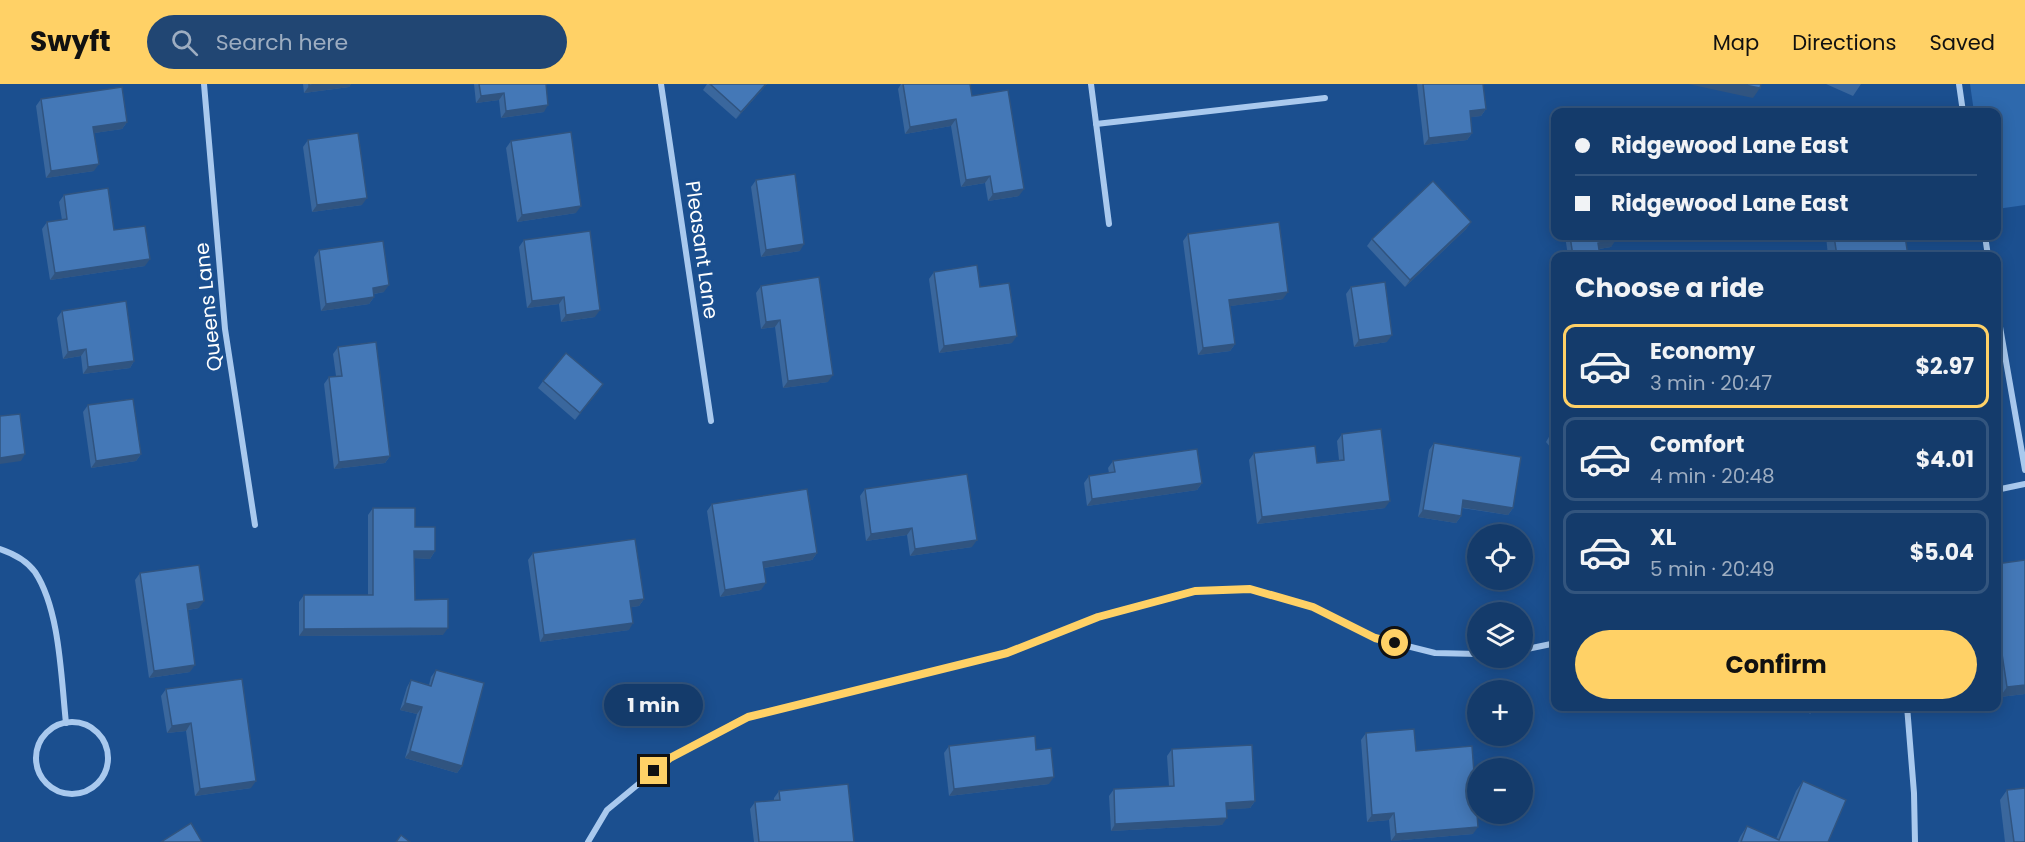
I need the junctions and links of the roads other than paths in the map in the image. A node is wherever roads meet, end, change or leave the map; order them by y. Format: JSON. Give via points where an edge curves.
{"nodes":[{"id":1,"x":204,"y":84,"type":"edge"},
{"id":2,"x":661,"y":84,"type":"edge"},
{"id":3,"x":1091,"y":84,"type":"edge"},
{"id":4,"x":1959,"y":84,"type":"edge"},
{"id":5,"x":1325,"y":98,"type":"dead end"},
{"id":6,"x":1962,"y":108,"type":"edge"},
{"id":7,"x":1096,"y":124,"type":"junction"},
{"id":8,"x":1109,"y":224,"type":"dead end"},
{"id":9,"x":2001,"y":333,"type":"edge"},
{"id":10,"x":711,"y":422,"type":"dead end"},
{"id":11,"x":2025,"y":470,"type":"edge"},
{"id":12,"x":2025,"y":484,"type":"edge"},
{"id":13,"x":2001,"y":489,"type":"edge"},
{"id":14,"x":255,"y":525,"type":"dead end"},
{"id":15,"x":0,"y":549,"type":"edge"},
{"id":16,"x":1551,"y":644,"type":"edge"},
{"id":17,"x":1533,"y":648,"type":"edge"},
{"id":18,"x":1467,"y":653,"type":"edge"},
{"id":19,"x":1907,"y":711,"type":"edge"},
{"id":20,"x":66,"y":723,"type":"junction"},
{"id":21,"x":588,"y":842,"type":"edge"},
{"id":22,"x":1915,"y":842,"type":"edge"}],
"edges":[{"from":1,"to":14,"type":"street","name":"Queens Lane","via":[[225,329]]},
{"from":2,"to":10,"type":"street","name":"Pleasant Lane"},
{"from":3,"to":7,"type":"street"},
{"from":4,"to":6,"type":"street"},
{"from":5,"to":7,"type":"street"},
{"from":7,"to":8,"type":"street"},
{"from":9,"to":11,"type":"street"},
{"from":12,"to":13,"type":"street"},
{"from":15,"to":20,"type":"street","via":[[13,553],[34,570],[49,600]]},
{"from":16,"to":17,"type":"street"},
{"from":18,"to":21,"type":"street","via":[[1435,652],[1375,638],[1313,607],[1250,589],[1195,591],[1098,617],[1007,653],[748,717],[670,758],[607,810]]},
{"from":19,"to":22,"type":"street"},
{"from":20,"to":20,"type":"street","via":[[49,729],[41,738],[36,763],[46,784],[67,794],[79,794],[99,783],[108,762],[107,750],[95,730],[84,724]]}]}
